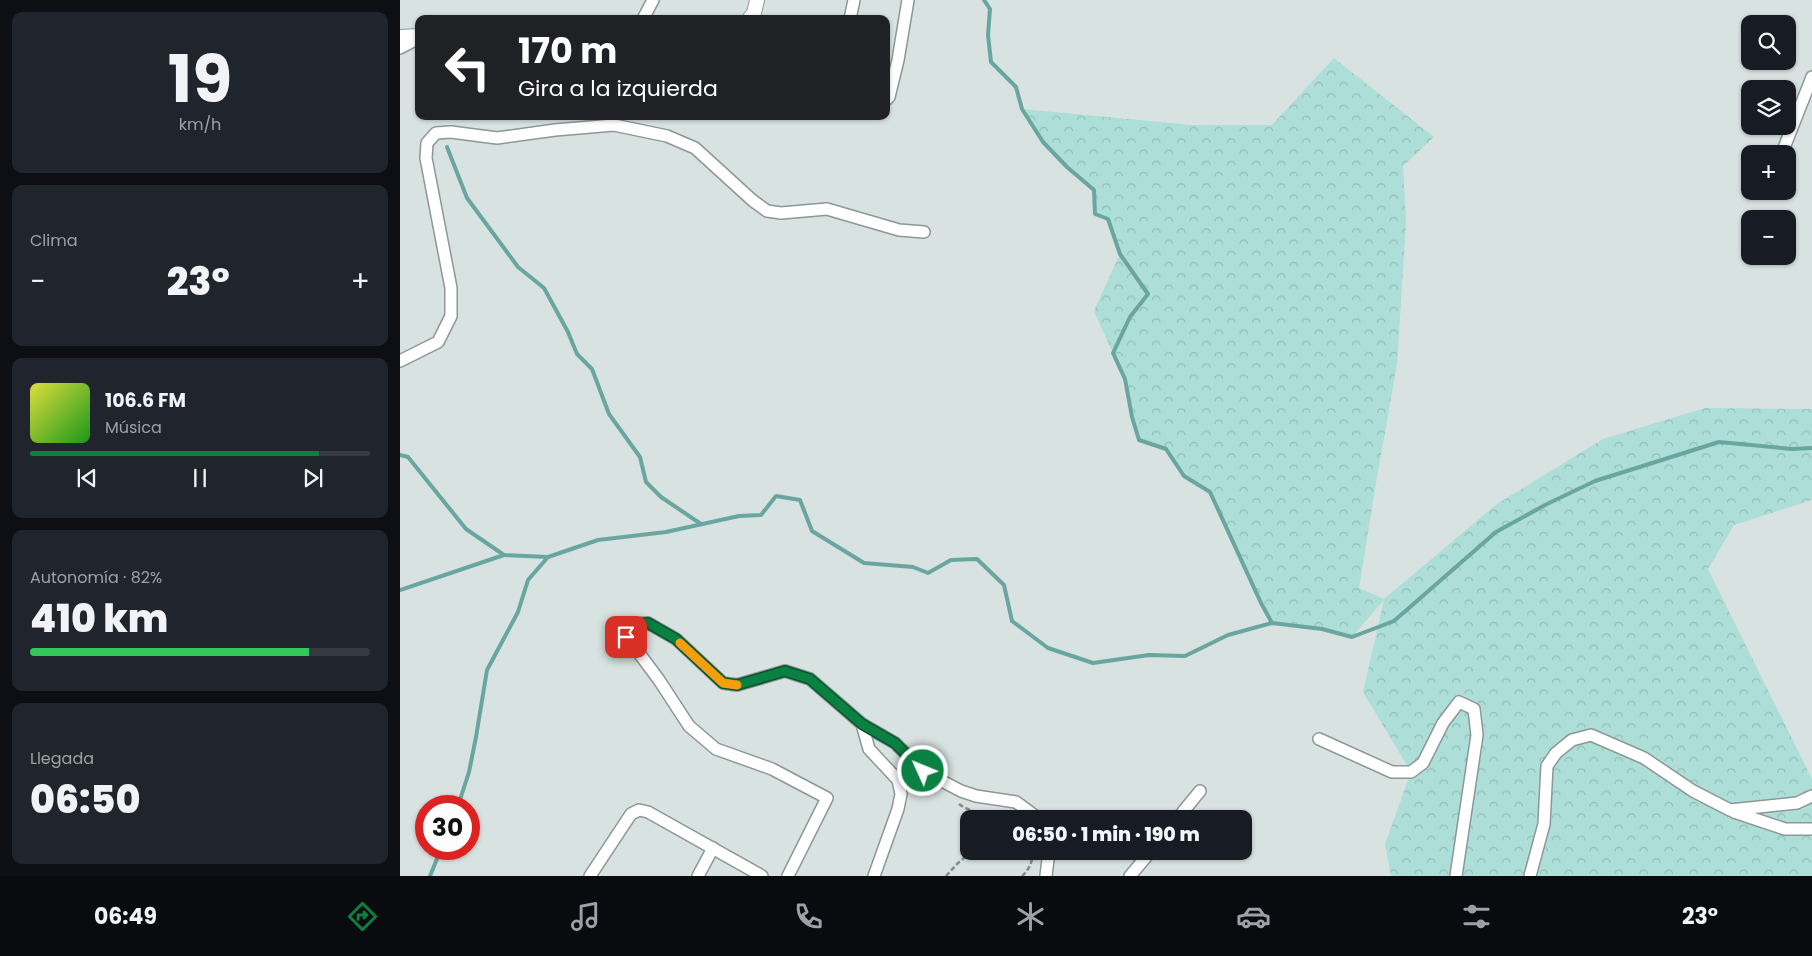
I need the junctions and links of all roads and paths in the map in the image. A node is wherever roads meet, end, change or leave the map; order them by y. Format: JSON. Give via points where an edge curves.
{"nodes":[{"id":1,"x":653,"y":0,"type":"edge"},
{"id":2,"x":758,"y":0,"type":"edge"},
{"id":3,"x":854,"y":0,"type":"edge"},
{"id":4,"x":908,"y":0,"type":"edge"},
{"id":5,"x":645,"y":15,"type":"edge"},
{"id":6,"x":752,"y":15,"type":"edge"},
{"id":7,"x":851,"y":15,"type":"edge"},
{"id":8,"x":400,"y":37,"type":"edge"},
{"id":9,"x":415,"y":37,"type":"edge"},
{"id":10,"x":415,"y":39,"type":"edge"},
{"id":11,"x":400,"y":48,"type":"edge"},
{"id":12,"x":1812,"y":77,"type":"edge"},
{"id":13,"x":890,"y":93,"type":"edge"},
{"id":14,"x":1785,"y":145,"type":"edge"},
{"id":15,"x":924,"y":232,"type":"dead end"},
{"id":16,"x":400,"y":361,"type":"edge"},
{"id":17,"x":862,"y":724,"type":"junction"},
{"id":18,"x":1319,"y":739,"type":"dead end"},
{"id":19,"x":1200,"y":791,"type":"dead end"},
{"id":20,"x":1812,"y":796,"type":"edge"},
{"id":21,"x":1027,"y":810,"type":"edge"},
{"id":22,"x":1184,"y":810,"type":"edge"},
{"id":23,"x":1730,"y":810,"type":"junction"},
{"id":24,"x":1812,"y":829,"type":"edge"},
{"id":25,"x":713,"y":848,"type":"junction"},
{"id":26,"x":961,"y":860,"type":"edge"},
{"id":27,"x":1031,"y":860,"type":"edge"},
{"id":28,"x":1048,"y":860,"type":"edge"},
{"id":29,"x":1143,"y":860,"type":"edge"},
{"id":30,"x":590,"y":876,"type":"edge"},
{"id":31,"x":698,"y":876,"type":"edge"},
{"id":32,"x":762,"y":876,"type":"edge"},
{"id":33,"x":788,"y":876,"type":"edge"},
{"id":34,"x":874,"y":876,"type":"edge"},
{"id":35,"x":946,"y":876,"type":"edge"},
{"id":36,"x":1022,"y":876,"type":"edge"},
{"id":37,"x":1046,"y":876,"type":"edge"},
{"id":38,"x":1130,"y":876,"type":"edge"},
{"id":39,"x":1456,"y":876,"type":"edge"},
{"id":40,"x":1530,"y":876,"type":"edge"}],
"edges":[{"from":1,"to":5,"type":"street"},
{"from":2,"to":6,"type":"street"},
{"from":3,"to":7,"type":"street"},
{"from":4,"to":13,"type":"street"},
{"from":8,"to":9,"type":"street"},
{"from":10,"to":11,"type":"street"},
{"from":12,"to":14,"type":"street"},
{"from":15,"to":16,"type":"street","via":[[899,230],[827,209],[767,211],[695,148],[667,136],[614,125],[497,138],[436,133],[427,143],[426,158],[451,288],[451,316],[438,342]]},
{"from":17,"to":21,"type":"street","via":[[895,743],[923,771],[961,791],[1016,802]]},
{"from":17,"to":33,"type":"street","via":[[810,679],[785,671],[737,685],[723,683],[676,639],[648,623],[634,624],[626,637],[688,726],[716,749],[772,769],[827,798]]},
{"from":17,"to":34,"type":"street","via":[[869,748],[898,780],[901,794]]},
{"from":18,"to":39,"type":"street","via":[[1392,772],[1411,772],[1423,763],[1443,723],[1459,702],[1474,709],[1477,735]]},
{"from":19,"to":22,"type":"street"},
{"from":20,"to":23,"type":"street","via":[[1797,803]]},
{"from":23,"to":24,"type":"street","via":[[1785,829]]},
{"from":23,"to":40,"type":"street","via":[[1693,791],[1644,758],[1590,735],[1572,740],[1547,766],[1544,824]]},
{"from":25,"to":30,"type":"street","via":[[639,810],[631,814]]},
{"from":25,"to":31,"type":"street"},
{"from":25,"to":32,"type":"street"},
{"from":26,"to":35,"type":"path"},
{"from":27,"to":36,"type":"path"},
{"from":28,"to":37,"type":"street"},
{"from":29,"to":38,"type":"street"}]}
